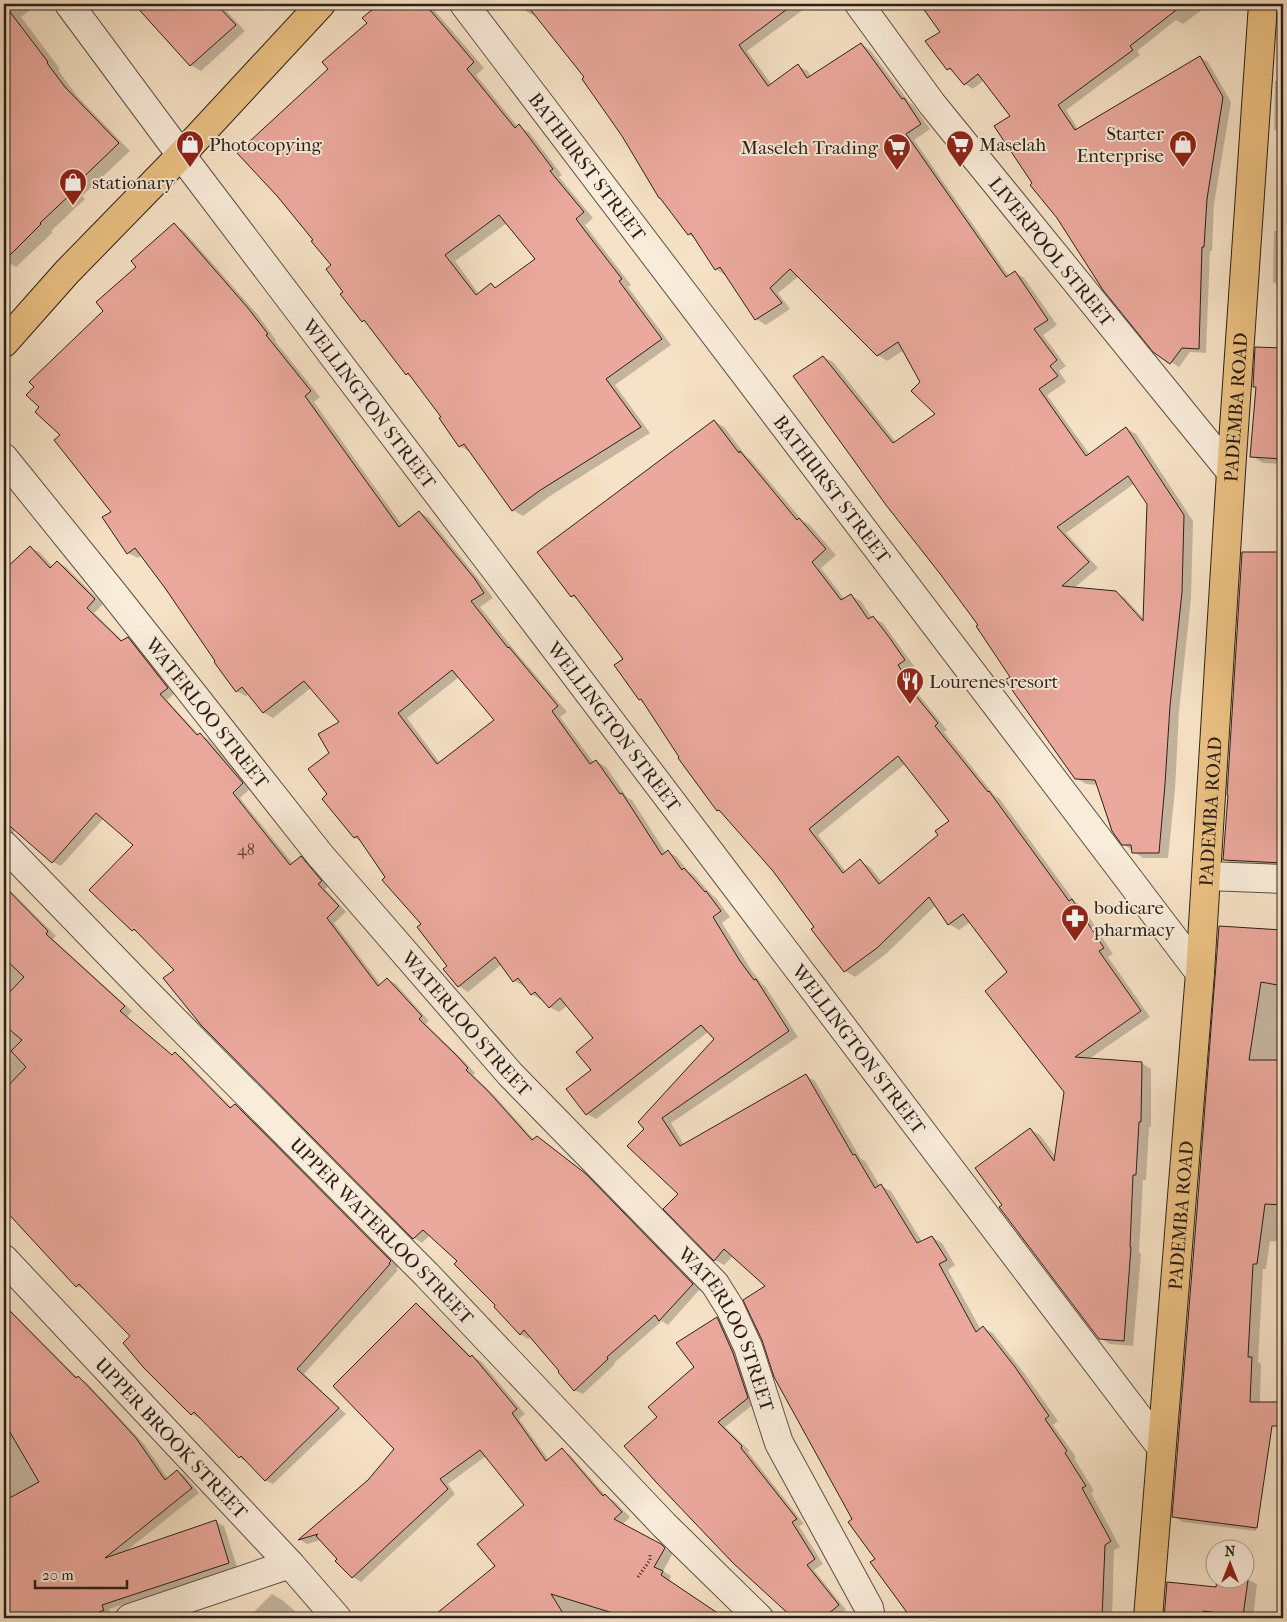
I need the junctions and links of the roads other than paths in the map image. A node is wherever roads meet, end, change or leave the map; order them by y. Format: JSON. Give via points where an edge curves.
{"nodes":[{"id":1,"x":69,"y":4,"type":"edge"},
{"id":2,"x":321,"y":4,"type":"edge"},
{"id":3,"x":464,"y":4,"type":"edge"},
{"id":4,"x":859,"y":4,"type":"edge"},
{"id":5,"x":1263,"y":4,"type":"edge"},
{"id":6,"x":181,"y":155,"type":"junction"},
{"id":7,"x":4,"y":343,"type":"edge"},
{"id":8,"x":4,"y":458,"type":"edge"},
{"id":9,"x":1231,"y":472,"type":"junction"},
{"id":10,"x":4,"y":845,"type":"edge"},
{"id":11,"x":1207,"y":876,"type":"junction"},
{"id":12,"x":1283,"y":879,"type":"edge"},
{"id":13,"x":1200,"y":973,"type":"junction"},
{"id":14,"x":4,"y":1259,"type":"edge"},
{"id":15,"x":1161,"y":1447,"type":"junction"},
{"id":16,"x":290,"y":1564,"type":"junction"},
{"id":17,"x":130,"y":1618,"type":"edge"},
{"id":18,"x":337,"y":1618,"type":"edge"},
{"id":19,"x":758,"y":1618,"type":"edge"},
{"id":20,"x":871,"y":1618,"type":"edge"},
{"id":21,"x":1148,"y":1618,"type":"edge"}],
"edges":[{"from":1,"to":6,"type":"street","name":"WELLINGTON STREET"},
{"from":2,"to":6,"type":"main road"},
{"from":3,"to":13,"type":"street","name":"BATHURST STREET"},
{"from":4,"to":9,"type":"street","name":"LIVERPOOL STREET","via":[[932,104]]},
{"from":5,"to":9,"type":"main road","name":"PADEMBA ROAD"},
{"from":6,"to":7,"type":"main road","via":[[67,272]]},
{"from":6,"to":15,"type":"street","name":"WELLINGTON STREET"},
{"from":8,"to":20,"type":"street","name":"WATERLOO STREET","via":[[320,855],[510,1074],[715,1284],[748,1347],[779,1443],[869,1608]]},
{"from":9,"to":11,"type":"main road","name":"PADEMBA ROAD"},
{"from":10,"to":19,"type":"street","name":"UPPER WATERLOO STREET","via":[[428,1274],[657,1518]]},
{"from":11,"to":12,"type":"street"},
{"from":11,"to":13,"type":"main road","name":"PADEMBA ROAD"},
{"from":13,"to":15,"type":"main road","name":"PADEMBA ROAD"},
{"from":14,"to":16,"type":"street","name":"UPPER BROOK STREET"},
{"from":15,"to":21,"type":"main road","name":"PADEMBA ROAD"},
{"from":16,"to":17,"type":"street"},
{"from":16,"to":18,"type":"street","name":"UPPER BROOK STREET"}]}
